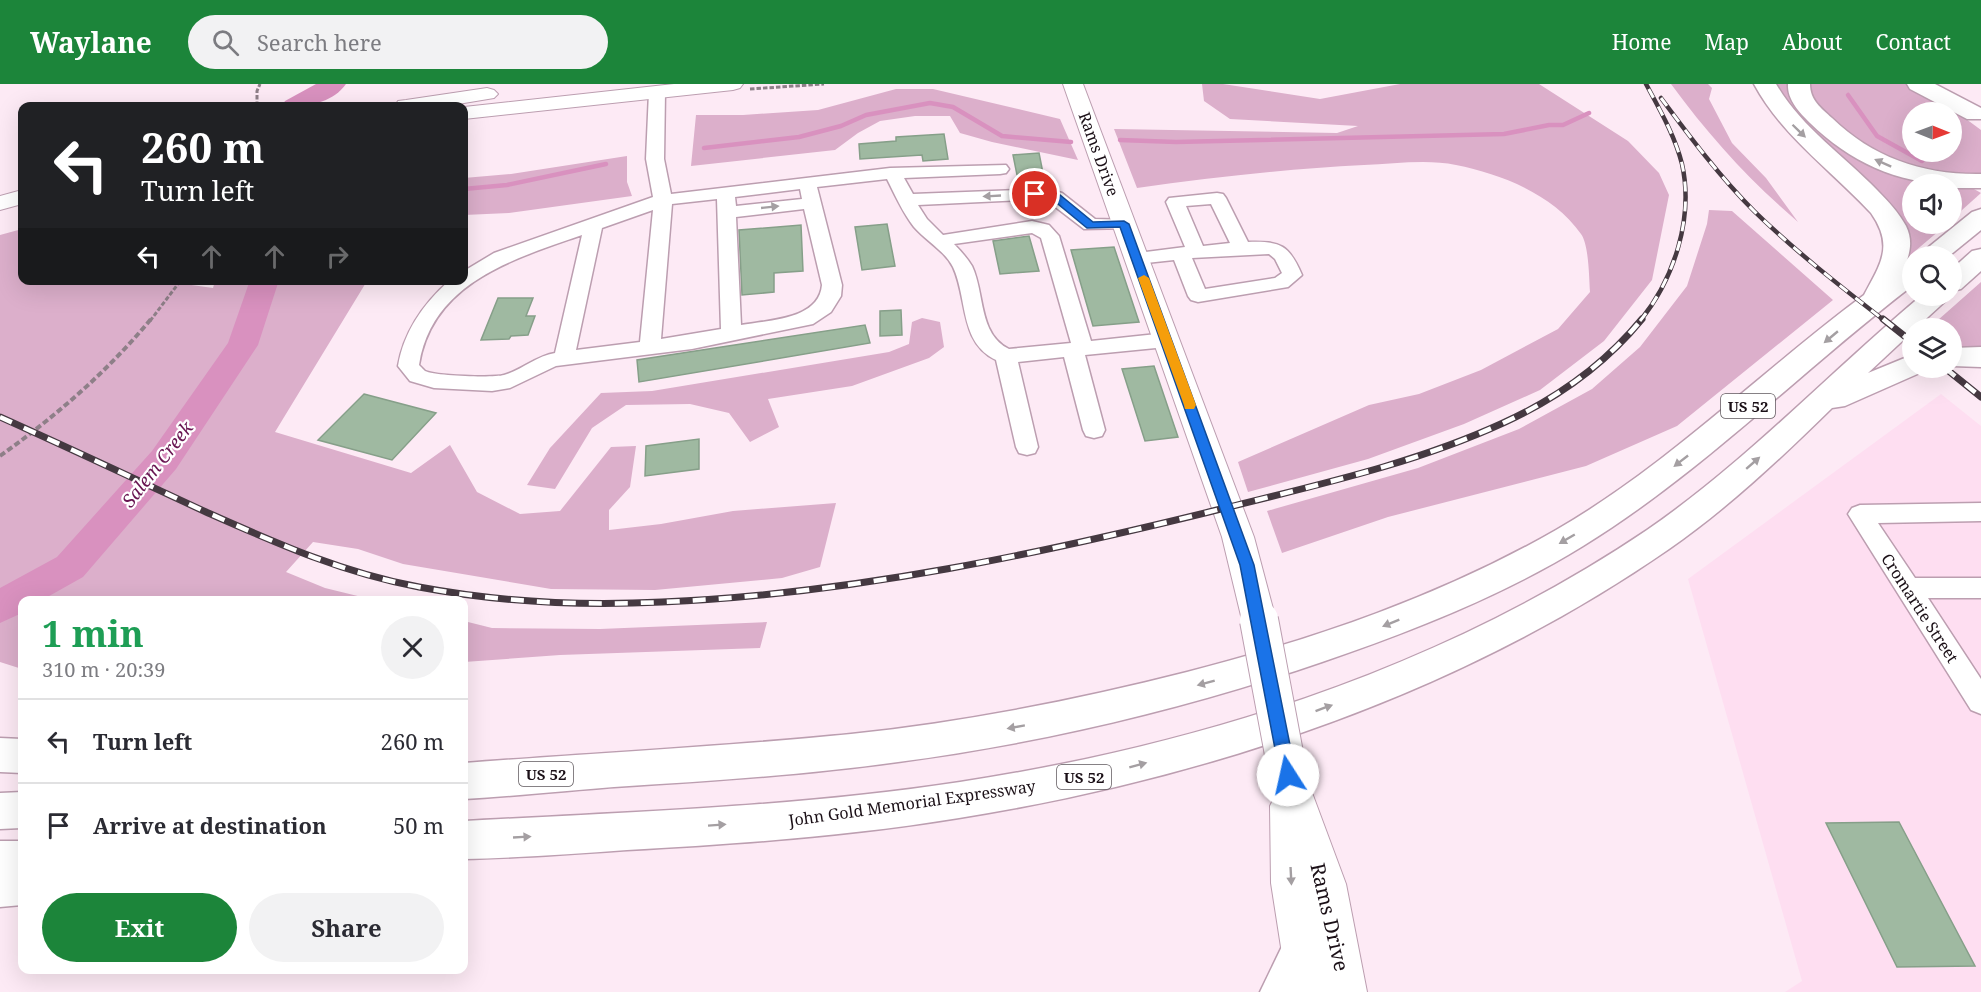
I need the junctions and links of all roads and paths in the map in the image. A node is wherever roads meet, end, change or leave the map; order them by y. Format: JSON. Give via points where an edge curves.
{"nodes":[{"id":1,"x":260,"y":84,"type":"edge"},
{"id":2,"x":563,"y":84,"type":"edge"},
{"id":3,"x":634,"y":84,"type":"edge"},
{"id":4,"x":733,"y":84,"type":"edge"},
{"id":5,"x":1073,"y":84,"type":"edge"},
{"id":6,"x":1765,"y":84,"type":"edge"},
{"id":7,"x":1799,"y":84,"type":"edge"},
{"id":8,"x":1918,"y":84,"type":"edge"},
{"id":9,"x":1938,"y":84,"type":"edge"},
{"id":10,"x":1964,"y":84,"type":"edge"},
{"id":11,"x":657,"y":92,"type":"junction"},
{"id":12,"x":258,"y":102,"type":"edge"},
{"id":13,"x":435,"y":102,"type":"edge"},
{"id":14,"x":468,"y":110,"type":"edge"},
{"id":15,"x":1979,"y":110,"type":"edge"},
{"id":16,"x":468,"y":111,"type":"edge"},
{"id":17,"x":1000,"y":169,"type":"dead end"},
{"id":18,"x":893,"y":173,"type":"junction"},
{"id":19,"x":1981,"y":181,"type":"edge"},
{"id":20,"x":18,"y":183,"type":"edge"},
{"id":21,"x":807,"y":183,"type":"junction"},
{"id":22,"x":0,"y":187,"type":"edge"},
{"id":23,"x":18,"y":198,"type":"edge"},
{"id":24,"x":663,"y":200,"type":"junction"},
{"id":25,"x":908,"y":200,"type":"junction"},
{"id":26,"x":727,"y":202,"type":"junction"},
{"id":27,"x":0,"y":203,"type":"edge"},
{"id":28,"x":813,"y":203,"type":"junction"},
{"id":29,"x":1981,"y":217,"type":"edge"},
{"id":30,"x":594,"y":224,"type":"junction"},
{"id":31,"x":1124,"y":224,"type":"junction"},
{"id":32,"x":938,"y":241,"type":"junction"},
{"id":33,"x":1946,"y":246,"type":"edge"},
{"id":34,"x":1242,"y":249,"type":"junction"},
{"id":35,"x":1189,"y":253,"type":"junction"},
{"id":36,"x":1981,"y":257,"type":"edge"},
{"id":37,"x":1137,"y":258,"type":"junction"},
{"id":38,"x":1962,"y":274,"type":"edge"},
{"id":39,"x":468,"y":277,"type":"edge"},
{"id":40,"x":1902,"y":280,"type":"edge"},
{"id":41,"x":177,"y":285,"type":"edge"},
{"id":42,"x":457,"y":285,"type":"edge"},
{"id":43,"x":1876,"y":299,"type":"junction"},
{"id":44,"x":1926,"y":306,"type":"edge"},
{"id":45,"x":732,"y":334,"type":"junction"},
{"id":46,"x":1166,"y":340,"type":"junction"},
{"id":47,"x":650,"y":347,"type":"junction"},
{"id":48,"x":1078,"y":349,"type":"junction"},
{"id":49,"x":1006,"y":356,"type":"junction"},
{"id":50,"x":1962,"y":357,"type":"edge"},
{"id":51,"x":1981,"y":357,"type":"edge"},
{"id":52,"x":564,"y":358,"type":"junction"},
{"id":53,"x":1902,"y":369,"type":"edge"},
{"id":54,"x":1817,"y":407,"type":"junction"},
{"id":55,"x":1094,"y":430,"type":"dead end"},
{"id":56,"x":1027,"y":447,"type":"dead end"},
{"id":57,"x":0,"y":456,"type":"edge"},
{"id":58,"x":1981,"y":513,"type":"edge"},
{"id":59,"x":1907,"y":588,"type":"junction"},
{"id":60,"x":1981,"y":588,"type":"edge"},
{"id":61,"x":1981,"y":702,"type":"edge"},
{"id":62,"x":0,"y":755,"type":"edge"},
{"id":63,"x":18,"y":756,"type":"edge"},
{"id":64,"x":468,"y":764,"type":"edge"},
{"id":65,"x":629,"y":767,"type":"junction"},
{"id":66,"x":1288,"y":775,"type":"junction"},
{"id":67,"x":468,"y":781,"type":"edge"},
{"id":68,"x":18,"y":810,"type":"edge"},
{"id":69,"x":0,"y":811,"type":"edge"},
{"id":70,"x":468,"y":840,"type":"edge"},
{"id":71,"x":18,"y":860,"type":"edge"},
{"id":72,"x":0,"y":861,"type":"edge"},
{"id":73,"x":18,"y":885,"type":"edge"},
{"id":74,"x":0,"y":887,"type":"edge"},
{"id":75,"x":1301,"y":942,"type":"junction"},
{"id":76,"x":1276,"y":992,"type":"edge"},
{"id":77,"x":1309,"y":992,"type":"edge"},
{"id":78,"x":1346,"y":992,"type":"edge"}],
"edges":[{"from":1,"to":12,"type":"path"},
{"from":2,"to":13,"type":"main road"},
{"from":3,"to":14,"type":"main road"},
{"from":4,"to":11,"type":"main road"},
{"from":5,"to":31,"type":"main road","name":"Rams Drive"},
{"from":6,"to":43,"type":"highway","one_way":true,"via":[[1784,116],[1878,205],[1895,229],[1896,254]]},
{"from":19,"to":7,"type":"highway","one_way":true,"via":[[1922,177],[1875,160],[1819,119],[1800,95]]},
{"from":8,"to":15,"type":"highway"},
{"from":9,"to":15,"type":"highway"},
{"from":10,"to":15,"type":"highway"},
{"from":11,"to":16,"type":"main road"},
{"from":11,"to":24,"type":"street","via":[[655,159]]},
{"from":17,"to":18,"type":"street"},
{"from":18,"to":21,"type":"street"},
{"from":18,"to":25,"type":"street"},
{"from":20,"to":22,"type":"main road"},
{"from":21,"to":26,"type":"street"},
{"from":21,"to":28,"type":"street"},
{"from":23,"to":27,"type":"main road"},
{"from":24,"to":26,"type":"street"},
{"from":24,"to":30,"type":"street"},
{"from":24,"to":47,"type":"street"},
{"from":31,"to":25,"type":"street","one_way":true,"via":[[1091,225],[1056,197],[1046,194]]},
{"from":25,"to":32,"type":"street","via":[[924,228]]},
{"from":26,"to":28,"type":"street","one_way":true},
{"from":26,"to":45,"type":"street"},
{"from":28,"to":45,"type":"street","via":[[832,285],[831,296],[824,307],[806,319]]},
{"from":29,"to":33,"type":"highway"},
{"from":30,"to":39,"type":"street","via":[[501,257]]},
{"from":30,"to":52,"type":"street"},
{"from":31,"to":37,"type":"main road","name":"Rams Drive"},
{"from":32,"to":48,"type":"street","via":[[1032,226],[1042,229],[1050,236]]},
{"from":32,"to":49,"type":"street","via":[[962,265],[987,346]]},
{"from":34,"to":35,"type":"street"},
{"from":34,"to":35,"type":"street","via":[[1217,198],[1175,202]]},
{"from":34,"to":35,"type":"street","via":[[1272,247],[1284,255],[1292,275],[1281,283],[1198,296]]},
{"from":35,"to":37,"type":"street"},
{"from":36,"to":38,"type":"highway"},
{"from":37,"to":46,"type":"main road","name":"Rams Drive"},
{"from":40,"to":43,"type":"highway","number":"US 52"},
{"from":41,"to":57,"type":"path","via":[[115,362]]},
{"from":42,"to":52,"type":"street","via":[[422,323],[410,347],[408,366],[417,376],[451,383],[492,384],[510,381]]},
{"from":43,"to":65,"type":"highway","number":"US 52","one_way":true,"via":[[1699,447],[1617,509],[1515,568],[1344,641],[1174,691],[1023,726],[853,751]]},
{"from":44,"to":54,"type":"highway","name":"John Gold Memorial Expressway","number":"US 52"},
{"from":45,"to":47,"type":"street"},
{"from":46,"to":48,"type":"street"},
{"from":46,"to":66,"type":"main road","name":"Rams Drive","bridge":true,"via":[[1238,537],[1259,620]]},
{"from":47,"to":52,"type":"street"},
{"from":48,"to":49,"type":"street"},
{"from":48,"to":55,"type":"street"},
{"from":49,"to":56,"type":"street"},
{"from":50,"to":51,"type":"highway"},
{"from":53,"to":54,"type":"highway"},
{"from":70,"to":54,"type":"highway","name":"John Gold Memorial Expressway","number":"US 52","one_way":true,"via":[[765,823],[948,802],[1115,770],[1279,725],[1423,668],[1608,572],[1703,506]]},
{"from":58,"to":59,"type":"street","name":"Cromartie Street","via":[[1860,514]]},
{"from":59,"to":60,"type":"street"},
{"from":59,"to":61,"type":"street","name":"Cromartie Street"},
{"from":62,"to":63,"type":"highway"},
{"from":64,"to":65,"type":"highway"},
{"from":65,"to":67,"type":"highway","number":"US 52"},
{"from":66,"to":75,"type":"main road","name":"Rams Drive","one_way":true,"via":[[1291,883]]},
{"from":66,"to":78,"type":"main road","name":"Rams Drive","via":[[1326,885]]},
{"from":68,"to":69,"type":"highway"},
{"from":71,"to":72,"type":"highway"},
{"from":73,"to":74,"type":"highway"},
{"from":75,"to":76,"type":"street"},
{"from":75,"to":77,"type":"main road","name":"Rams Drive"}]}
